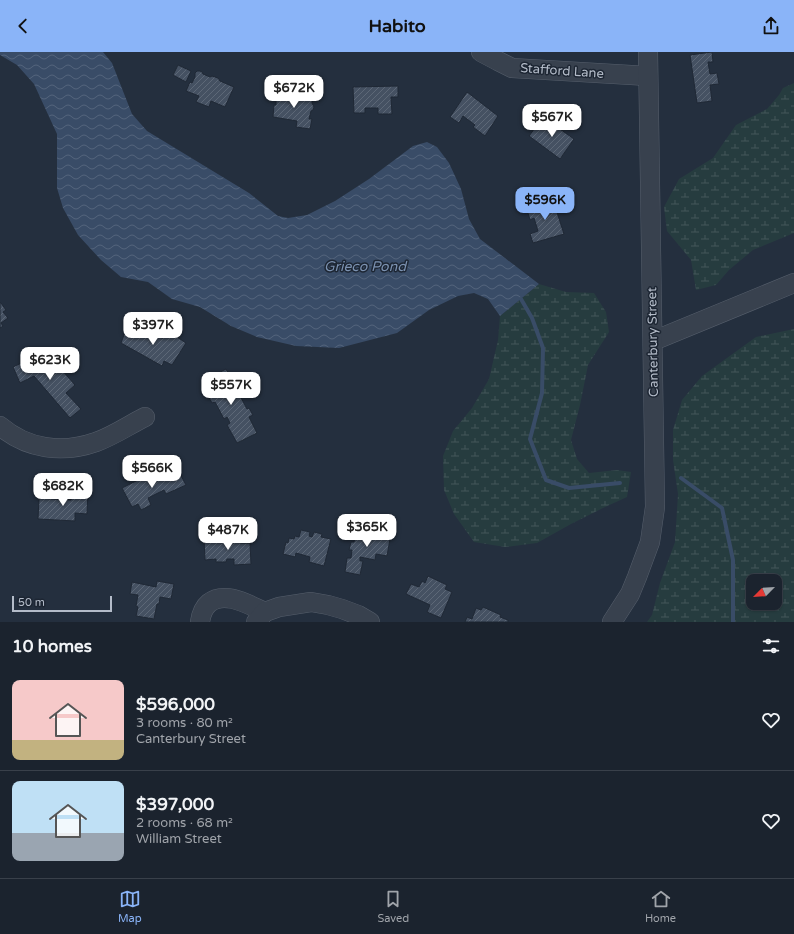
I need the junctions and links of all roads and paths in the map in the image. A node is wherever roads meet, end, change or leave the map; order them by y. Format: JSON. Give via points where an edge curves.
{"nodes":[{"id":1,"x":481,"y":52,"type":"edge"},
{"id":2,"x":648,"y":52,"type":"edge"},
{"id":3,"x":648,"y":76,"type":"junction"},
{"id":4,"x":794,"y":284,"type":"edge"},
{"id":5,"x":653,"y":341,"type":"junction"},
{"id":6,"x":145,"y":417,"type":"dead end"},
{"id":7,"x":0,"y":426,"type":"edge"},
{"id":8,"x":260,"y":617,"type":"edge"},
{"id":9,"x":200,"y":622,"type":"edge"},
{"id":10,"x":370,"y":622,"type":"edge"},
{"id":11,"x":612,"y":622,"type":"edge"}],
"edges":[{"from":1,"to":3,"type":"street","name":"Stafford Lane","via":[[512,68]]},
{"from":2,"to":3,"type":"street","name":"Canterbury Street"},
{"from":3,"to":5,"type":"street","name":"Canterbury Street"},
{"from":4,"to":5,"type":"street"},
{"from":5,"to":11,"type":"street","name":"Canterbury Street","via":[[654,522],[650,542],[630,594]]},
{"from":6,"to":7,"type":"street","via":[[96,442],[62,449],[32,444],[19,439]]},
{"from":8,"to":9,"type":"street","via":[[230,598],[219,598],[206,606]]},
{"from":8,"to":10,"type":"street","via":[[279,607],[311,602],[342,609]]}]}
